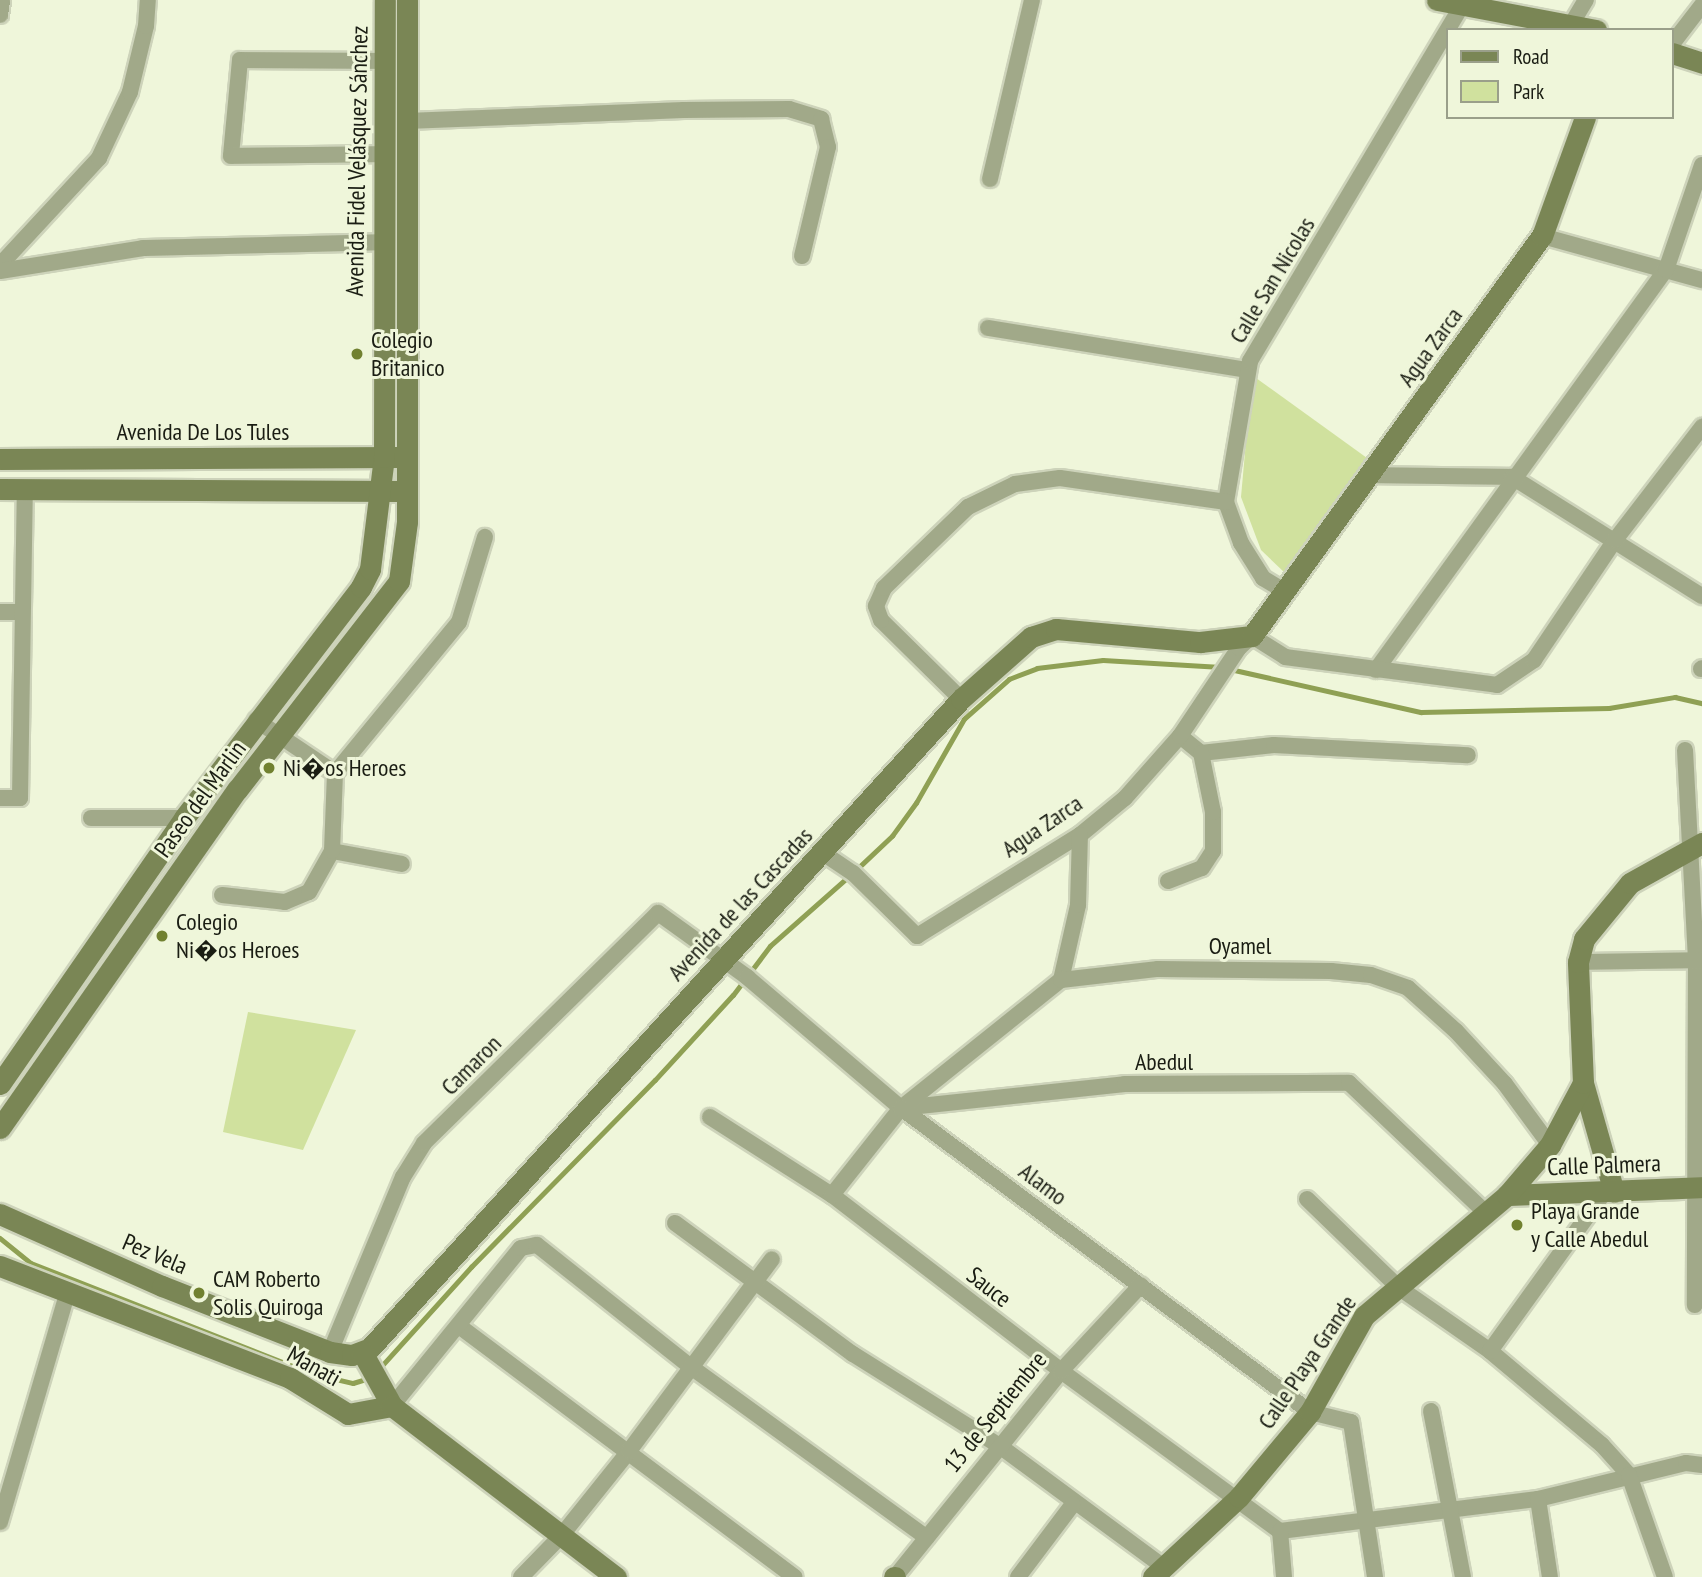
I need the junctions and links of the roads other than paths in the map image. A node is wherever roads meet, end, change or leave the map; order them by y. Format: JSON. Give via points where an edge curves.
{"nodes":[{"id":1,"x":2,"y":0,"type":"edge"},
{"id":2,"x":148,"y":0,"type":"edge"},
{"id":3,"x":385,"y":0,"type":"edge"},
{"id":4,"x":407,"y":0,"type":"edge"},
{"id":5,"x":1032,"y":0,"type":"edge"},
{"id":6,"x":1437,"y":0,"type":"edge"},
{"id":7,"x":1586,"y":0,"type":"edge"},
{"id":8,"x":1463,"y":3,"type":"junction"},
{"id":9,"x":1702,"y":5,"type":"edge"},
{"id":10,"x":0,"y":15,"type":"edge"},
{"id":11,"x":1572,"y":23,"type":"junction"},
{"id":12,"x":1448,"y":28,"type":"edge"},
{"id":13,"x":1589,"y":28,"type":"edge"},
{"id":14,"x":1446,"y":32,"type":"edge"},
{"id":15,"x":1674,"y":41,"type":"edge"},
{"id":16,"x":1674,"y":54,"type":"edge"},
{"id":17,"x":384,"y":61,"type":"junction"},
{"id":18,"x":1702,"y":63,"type":"edge"},
{"id":19,"x":1585,"y":119,"type":"edge"},
{"id":20,"x":407,"y":121,"type":"junction"},
{"id":21,"x":385,"y":155,"type":"junction"},
{"id":22,"x":1702,"y":164,"type":"edge"},
{"id":23,"x":990,"y":179,"type":"dead end"},
{"id":24,"x":1542,"y":236,"type":"junction"},
{"id":25,"x":381,"y":243,"type":"junction"},
{"id":26,"x":802,"y":256,"type":"dead end"},
{"id":27,"x":0,"y":265,"type":"edge"},
{"id":28,"x":1666,"y":270,"type":"junction"},
{"id":29,"x":0,"y":271,"type":"edge"},
{"id":30,"x":1702,"y":280,"type":"edge"},
{"id":31,"x":988,"y":328,"type":"dead end"},
{"id":32,"x":1248,"y":370,"type":"junction"},
{"id":33,"x":1702,"y":427,"type":"edge"},
{"id":34,"x":384,"y":457,"type":"junction"},
{"id":35,"x":407,"y":458,"type":"junction"},
{"id":36,"x":0,"y":459,"type":"edge"},
{"id":37,"x":1370,"y":475,"type":"junction"},
{"id":38,"x":1512,"y":477,"type":"junction"},
{"id":39,"x":0,"y":489,"type":"edge"},
{"id":40,"x":25,"y":489,"type":"junction"},
{"id":41,"x":382,"y":491,"type":"junction"},
{"id":42,"x":406,"y":491,"type":"junction"},
{"id":43,"x":1226,"y":502,"type":"junction"},
{"id":44,"x":485,"y":537,"type":"dead end"},
{"id":45,"x":1615,"y":540,"type":"junction"},
{"id":46,"x":1286,"y":592,"type":"junction"},
{"id":47,"x":1702,"y":596,"type":"edge"},
{"id":48,"x":0,"y":612,"type":"edge"},
{"id":49,"x":22,"y":612,"type":"junction"},
{"id":50,"x":1246,"y":642,"type":"junction"},
{"id":51,"x":1376,"y":670,"type":"junction"},
{"id":52,"x":961,"y":699,"type":"junction"},
{"id":53,"x":256,"y":720,"type":"junction"},
{"id":54,"x":278,"y":735,"type":"junction"},
{"id":55,"x":1180,"y":736,"type":"junction"},
{"id":56,"x":1685,"y":750,"type":"dead end"},
{"id":57,"x":1201,"y":753,"type":"junction"},
{"id":58,"x":1468,"y":755,"type":"dead end"},
{"id":59,"x":335,"y":773,"type":"junction"},
{"id":60,"x":0,"y":798,"type":"edge"},
{"id":61,"x":91,"y":818,"type":"dead end"},
{"id":62,"x":184,"y":818,"type":"junction"},
{"id":63,"x":1080,"y":835,"type":"junction"},
{"id":64,"x":1695,"y":846,"type":"edge"},
{"id":65,"x":332,"y":851,"type":"junction"},
{"id":66,"x":822,"y":853,"type":"junction"},
{"id":67,"x":402,"y":863,"type":"dead end"},
{"id":68,"x":1168,"y":881,"type":"dead end"},
{"id":69,"x":222,"y":895,"type":"dead end"},
{"id":70,"x":92,"y":951,"type":"junction"},
{"id":71,"x":721,"y":959,"type":"junction"},
{"id":72,"x":1699,"y":960,"type":"edge"},
{"id":73,"x":1578,"y":962,"type":"junction"},
{"id":74,"x":115,"y":965,"type":"junction"},
{"id":75,"x":1061,"y":980,"type":"junction"},
{"id":76,"x":1583,"y":1083,"type":"junction"},
{"id":77,"x":0,"y":1084,"type":"edge"},
{"id":78,"x":901,"y":1108,"type":"junction"},
{"id":79,"x":710,"y":1117,"type":"dead end"},
{"id":80,"x":0,"y":1128,"type":"edge"},
{"id":81,"x":1550,"y":1145,"type":"junction"},
{"id":82,"x":1697,"y":1187,"type":"edge"},
{"id":83,"x":1609,"y":1192,"type":"junction"},
{"id":84,"x":832,"y":1195,"type":"junction"},
{"id":85,"x":1507,"y":1195,"type":"junction"},
{"id":86,"x":1307,"y":1199,"type":"dead end"},
{"id":87,"x":0,"y":1214,"type":"edge"},
{"id":88,"x":1487,"y":1214,"type":"junction"},
{"id":89,"x":676,"y":1223,"type":"dead end"},
{"id":90,"x":772,"y":1259,"type":"dead end"},
{"id":91,"x":1,"y":1266,"type":"edge"},
{"id":92,"x":755,"y":1284,"type":"junction"},
{"id":93,"x":1141,"y":1285,"type":"junction"},
{"id":94,"x":1398,"y":1287,"type":"junction"},
{"id":95,"x":67,"y":1294,"type":"junction"},
{"id":96,"x":1695,"y":1305,"type":"dead end"},
{"id":97,"x":459,"y":1326,"type":"junction"},
{"id":98,"x":1490,"y":1351,"type":"junction"},
{"id":99,"x":330,"y":1352,"type":"junction"},
{"id":100,"x":362,"y":1352,"type":"junction"},
{"id":101,"x":691,"y":1367,"type":"junction"},
{"id":102,"x":1061,"y":1371,"type":"junction"},
{"id":103,"x":391,"y":1406,"type":"junction"},
{"id":104,"x":1431,"y":1411,"type":"dead end"},
{"id":105,"x":1310,"y":1412,"type":"junction"},
{"id":106,"x":1001,"y":1447,"type":"junction"},
{"id":107,"x":629,"y":1451,"type":"junction"},
{"id":108,"x":1702,"y":1465,"type":"edge"},
{"id":109,"x":1629,"y":1475,"type":"junction"},
{"id":110,"x":1238,"y":1497,"type":"junction"},
{"id":111,"x":1538,"y":1499,"type":"junction"},
{"id":112,"x":1073,"y":1504,"type":"junction"},
{"id":113,"x":1453,"y":1511,"type":"junction"},
{"id":114,"x":1368,"y":1521,"type":"junction"},
{"id":115,"x":0,"y":1522,"type":"edge"},
{"id":116,"x":1280,"y":1531,"type":"junction"},
{"id":117,"x":561,"y":1536,"type":"junction"},
{"id":118,"x":927,"y":1538,"type":"junction"},
{"id":119,"x":1158,"y":1572,"type":"edge"},
{"id":120,"x":521,"y":1577,"type":"edge"},
{"id":121,"x":616,"y":1577,"type":"edge"},
{"id":122,"x":794,"y":1577,"type":"edge"},
{"id":123,"x":895,"y":1577,"type":"edge"},
{"id":124,"x":1018,"y":1577,"type":"edge"},
{"id":125,"x":1284,"y":1577,"type":"edge"},
{"id":126,"x":1375,"y":1577,"type":"edge"},
{"id":127,"x":1463,"y":1577,"type":"edge"},
{"id":128,"x":1549,"y":1577,"type":"edge"},
{"id":129,"x":1665,"y":1577,"type":"edge"}],
"edges":[{"from":1,"to":10,"type":"street"},
{"from":2,"to":27,"type":"street","via":[[130,92],[99,158]]},
{"from":3,"to":17,"type":"street","name":"Avenida Fidel Velásquez Sánchez"},
{"from":4,"to":20,"type":"street","name":"Avenida Fidel Velásquez Sánchez"},
{"from":5,"to":23,"type":"street"},
{"from":6,"to":8,"type":"street"},
{"from":7,"to":11,"type":"street"},
{"from":8,"to":11,"type":"street"},
{"from":8,"to":12,"type":"street","name":"Calle San Nicolas"},
{"from":9,"to":15,"type":"street"},
{"from":11,"to":13,"type":"street"},
{"from":14,"to":32,"type":"street","name":"Calle San Nicolas"},
{"from":16,"to":18,"type":"street"},
{"from":17,"to":21,"type":"street","name":"Avenida Fidel Velásquez Sánchez"},
{"from":17,"to":21,"type":"street","via":[[240,60],[231,156]]},
{"from":19,"to":24,"type":"street","name":"Agua Zarca"},
{"from":20,"to":26,"type":"street","via":[[789,109],[821,119],[828,147]]},
{"from":20,"to":35,"type":"street","name":"Avenida Fidel Velásquez Sánchez"},
{"from":21,"to":25,"type":"street","name":"Avenida Fidel Velásquez Sánchez"},
{"from":22,"to":28,"type":"street"},
{"from":24,"to":28,"type":"street"},
{"from":24,"to":37,"type":"street","name":"Agua Zarca"},
{"from":25,"to":29,"type":"street","via":[[143,248]]},
{"from":25,"to":34,"type":"street","name":"Avenida Fidel Velásquez Sánchez"},
{"from":28,"to":30,"type":"street"},
{"from":28,"to":38,"type":"street"},
{"from":31,"to":32,"type":"street"},
{"from":32,"to":43,"type":"street","name":"Calle San Nicolas"},
{"from":33,"to":45,"type":"street"},
{"from":34,"to":35,"type":"street","name":"Avenida De Los Tules"},
{"from":34,"to":36,"type":"street","name":"Avenida De Los Tules"},
{"from":34,"to":41,"type":"street","name":"Avenida Fidel Velásquez Sánchez"},
{"from":35,"to":42,"type":"street","name":"Avenida Fidel Velásquez Sánchez"},
{"from":37,"to":38,"type":"street"},
{"from":37,"to":46,"type":"street","name":"Agua Zarca"},
{"from":38,"to":45,"type":"street"},
{"from":38,"to":51,"type":"street"},
{"from":39,"to":40,"type":"street"},
{"from":40,"to":41,"type":"street"},
{"from":40,"to":49,"type":"street"},
{"from":41,"to":42,"type":"street"},
{"from":41,"to":53,"type":"street","name":"Paseo del Marlin","via":[[370,569],[361,587]]},
{"from":42,"to":54,"type":"street","name":"Paseo del Marlin","via":[[405,559],[400,581]]},
{"from":43,"to":46,"type":"street","via":[[1241,542],[1263,578]]},
{"from":43,"to":52,"type":"street","via":[[1060,478],[1015,484],[968,507],[884,588],[876,606],[881,620]]},
{"from":44,"to":59,"type":"street","via":[[459,622]]},
{"from":45,"to":47,"type":"street"},
{"from":45,"to":51,"type":"street","via":[[1534,660],[1497,685]]},
{"from":46,"to":50,"type":"street","name":"Agua Zarca"},
{"from":48,"to":49,"type":"street"},
{"from":49,"to":60,"type":"street","via":[[20,797]]},
{"from":50,"to":51,"type":"street","via":[[1285,657]]},
{"from":50,"to":52,"type":"street","name":"Avenida de las Cascadas","via":[[1056,629],[1031,637]]},
{"from":50,"to":55,"type":"street","name":"Agua Zarca"},
{"from":52,"to":66,"type":"street","name":"Avenida de las Cascadas"},
{"from":53,"to":54,"type":"street"},
{"from":53,"to":62,"type":"street","name":"Paseo del Marlin"},
{"from":54,"to":59,"type":"street"},
{"from":54,"to":74,"type":"street","name":"Paseo del Marlin"},
{"from":55,"to":57,"type":"street"},
{"from":55,"to":63,"type":"street","name":"Agua Zarca","via":[[1125,798]]},
{"from":56,"to":64,"type":"street"},
{"from":57,"to":58,"type":"street","via":[[1274,745]]},
{"from":57,"to":68,"type":"street","via":[[1213,812],[1213,851],[1202,868]]},
{"from":59,"to":65,"type":"street"},
{"from":61,"to":62,"type":"street"},
{"from":62,"to":70,"type":"street","name":"Paseo del Marlin"},
{"from":63,"to":66,"type":"street","name":"Agua Zarca","via":[[917,936],[853,873]]},
{"from":63,"to":75,"type":"street","via":[[1078,905]]},
{"from":64,"to":72,"type":"street"},
{"from":64,"to":73,"type":"street","via":[[1630,883],[1584,939]]},
{"from":65,"to":67,"type":"street"},
{"from":65,"to":69,"type":"street","via":[[309,892],[285,902]]},
{"from":66,"to":71,"type":"street","name":"Avenida de las Cascadas"},
{"from":70,"to":74,"type":"street"},
{"from":70,"to":77,"type":"street","name":"Paseo del Marlin"},
{"from":71,"to":78,"type":"street","name":"Alamo"},
{"from":71,"to":99,"type":"street","name":"Camaron","via":[[659,913],[424,1143],[402,1177]]},
{"from":71,"to":100,"type":"street","name":"Avenida de las Cascadas"},
{"from":72,"to":73,"type":"street"},
{"from":72,"to":82,"type":"street"},
{"from":73,"to":76,"type":"street"},
{"from":74,"to":80,"type":"street","name":"Paseo del Marlin"},
{"from":75,"to":78,"type":"street"},
{"from":75,"to":81,"type":"street","name":"Oyamel","via":[[1158,969],[1265,968],[1371,975],[1408,988],[1456,1031],[1506,1084]]},
{"from":76,"to":81,"type":"street","name":"Calle Playa Grande"},
{"from":76,"to":83,"type":"street"},
{"from":78,"to":84,"type":"street"},
{"from":78,"to":88,"type":"street","name":"Abedul","via":[[1125,1084],[1349,1083]]},
{"from":78,"to":93,"type":"street","name":"Alamo"},
{"from":79,"to":84,"type":"street","name":"Sauce"},
{"from":81,"to":85,"type":"street","name":"Calle Playa Grande"},
{"from":82,"to":83,"type":"street","name":"Calle Palmera"},
{"from":82,"to":96,"type":"street"},
{"from":83,"to":85,"type":"street","name":"Calle Palmera"},
{"from":83,"to":98,"type":"street"},
{"from":84,"to":102,"type":"street","name":"Sauce"},
{"from":85,"to":88,"type":"street","name":"Calle Playa Grande"},
{"from":86,"to":94,"type":"street"},
{"from":87,"to":99,"type":"street","name":"Pez Vela","via":[[162,1286]]},
{"from":88,"to":94,"type":"street","name":"Calle Playa Grande"},
{"from":89,"to":92,"type":"street"},
{"from":90,"to":92,"type":"street"},
{"from":91,"to":95,"type":"street","name":"Manati"},
{"from":92,"to":101,"type":"street"},
{"from":92,"to":106,"type":"street","via":[[853,1354]]},
{"from":93,"to":102,"type":"street","name":"13 de Septiembre"},
{"from":93,"to":105,"type":"street","name":"Alamo"},
{"from":94,"to":98,"type":"street"},
{"from":94,"to":105,"type":"street","name":"Calle Playa Grande","via":[[1364,1316]]},
{"from":95,"to":103,"type":"street","name":"Manati","via":[[289,1378],[348,1414]]},
{"from":95,"to":115,"type":"street"},
{"from":97,"to":101,"type":"street","via":[[521,1248],[537,1244]]},
{"from":97,"to":103,"type":"street"},
{"from":97,"to":107,"type":"street"},
{"from":98,"to":109,"type":"street","via":[[1561,1408]]},
{"from":99,"to":100,"type":"street"},
{"from":100,"to":103,"type":"street"},
{"from":101,"to":107,"type":"street"},
{"from":101,"to":118,"type":"street"},
{"from":102,"to":106,"type":"street","name":"13 de Septiembre"},
{"from":102,"to":110,"type":"street","name":"Sauce"},
{"from":103,"to":117,"type":"street"},
{"from":104,"to":113,"type":"street"},
{"from":105,"to":110,"type":"street","name":"Calle Playa Grande"},
{"from":105,"to":114,"type":"street","name":"Alamo","via":[[1351,1422]]},
{"from":106,"to":112,"type":"street"},
{"from":106,"to":118,"type":"street","name":"13 de Septiembre"},
{"from":107,"to":117,"type":"street"},
{"from":107,"to":122,"type":"street"},
{"from":108,"to":109,"type":"street","via":[[1686,1462]]},
{"from":109,"to":111,"type":"street"},
{"from":109,"to":129,"type":"street"},
{"from":110,"to":116,"type":"street","name":"Sauce"},
{"from":110,"to":119,"type":"street","name":"Calle Playa Grande"},
{"from":111,"to":113,"type":"street"},
{"from":111,"to":128,"type":"street"},
{"from":112,"to":119,"type":"street"},
{"from":112,"to":124,"type":"street"},
{"from":113,"to":114,"type":"street"},
{"from":113,"to":127,"type":"street"},
{"from":114,"to":116,"type":"street"},
{"from":114,"to":126,"type":"street"},
{"from":116,"to":125,"type":"street"},
{"from":117,"to":120,"type":"street"},
{"from":117,"to":121,"type":"street"},
{"from":118,"to":123,"type":"street","name":"13 de Septiembre"}]}
